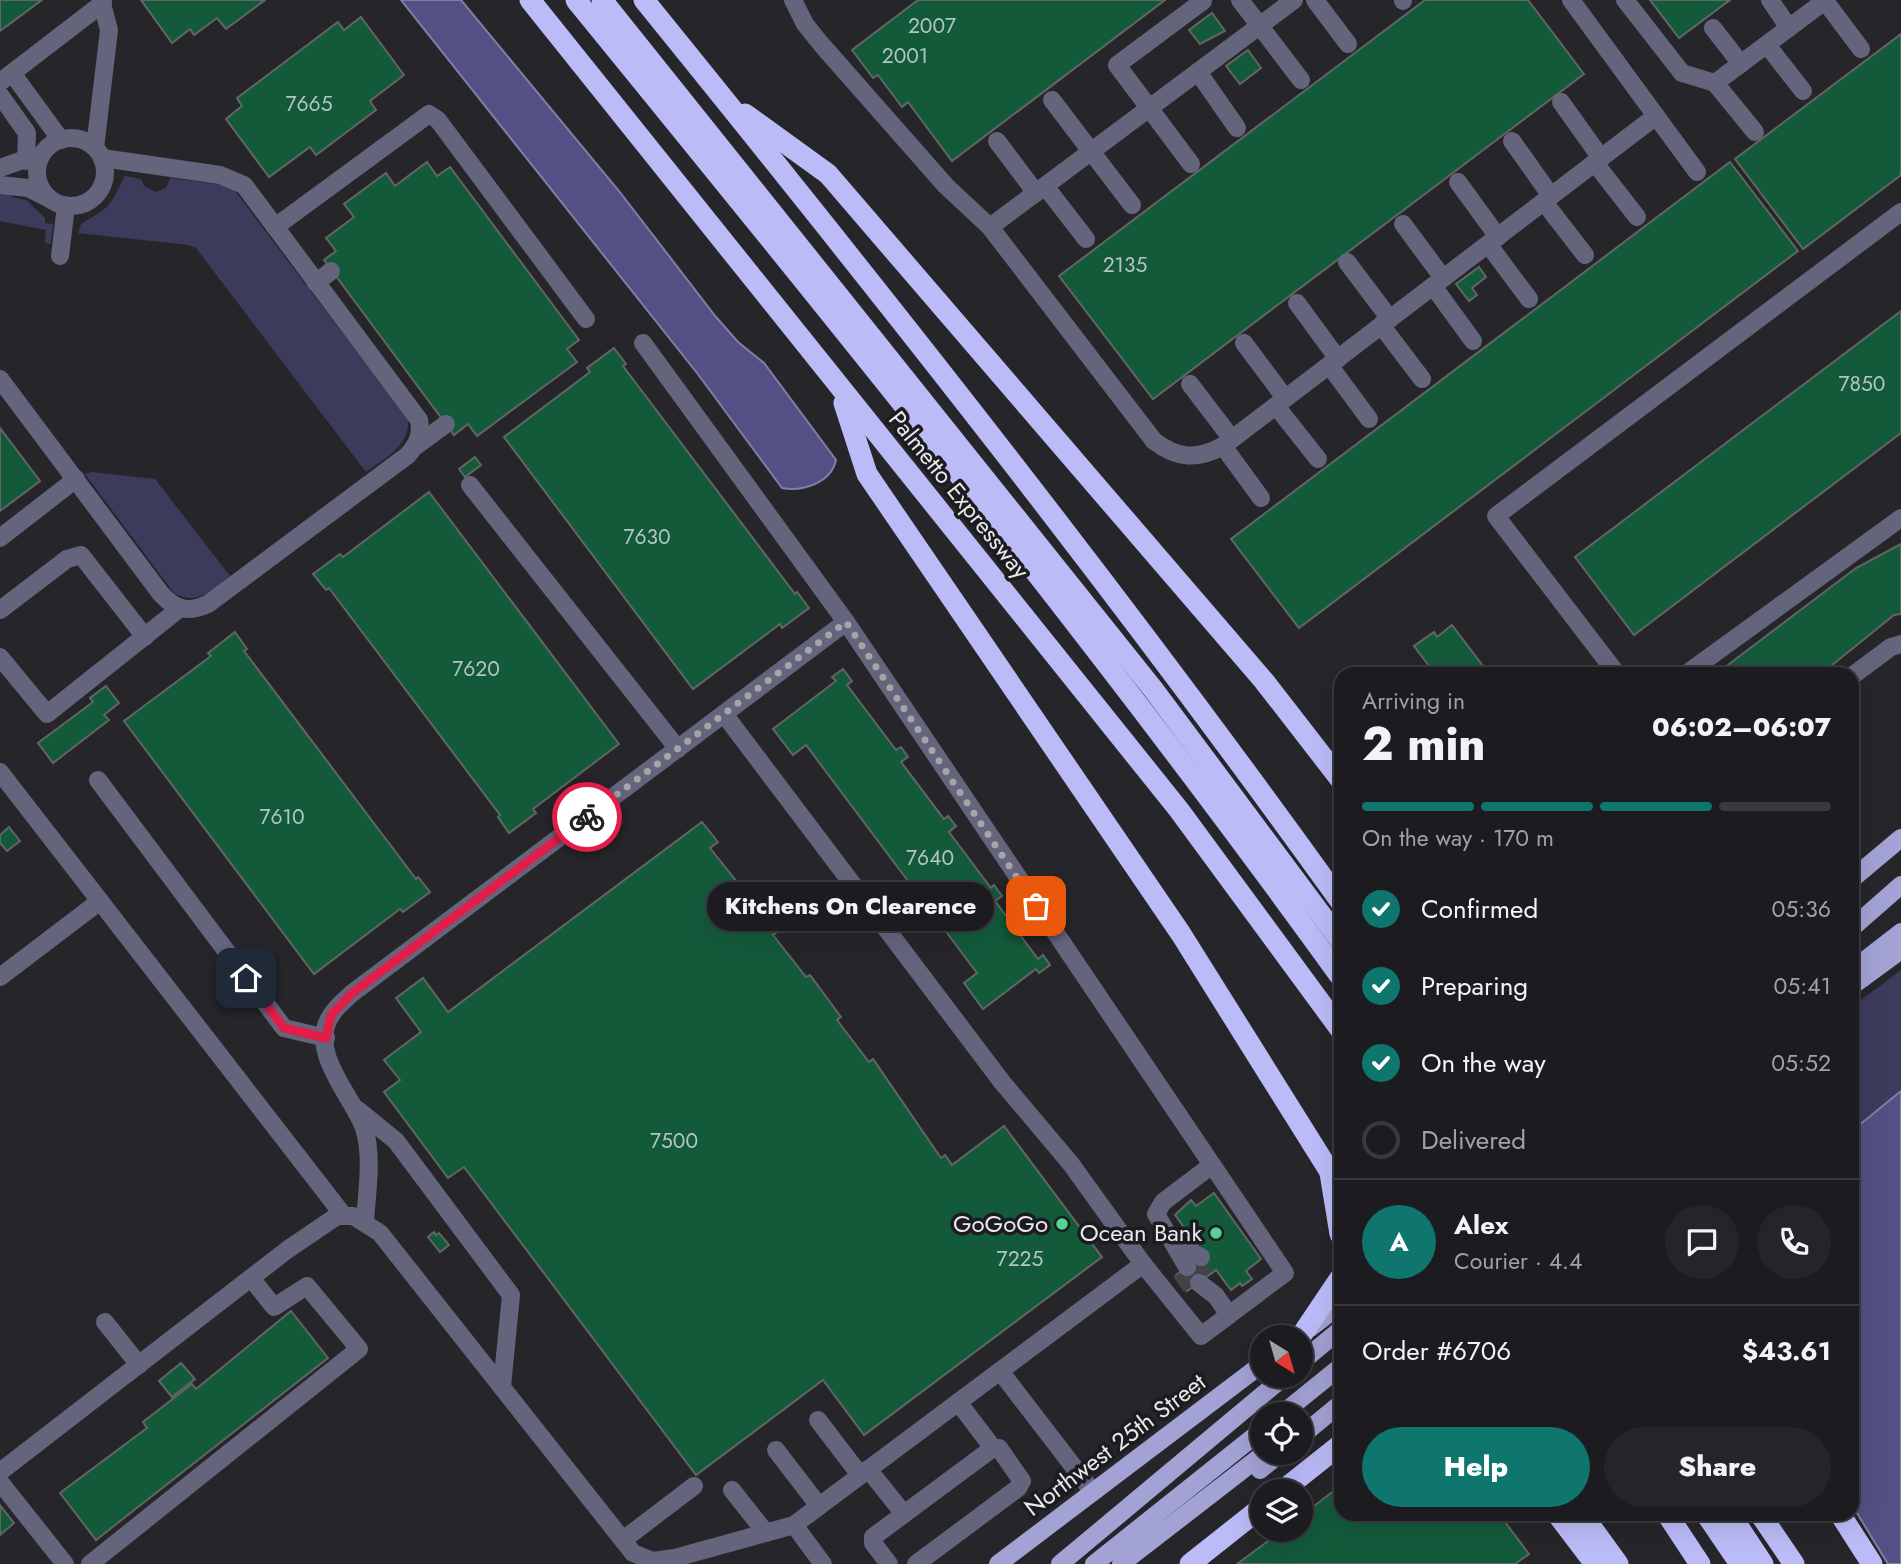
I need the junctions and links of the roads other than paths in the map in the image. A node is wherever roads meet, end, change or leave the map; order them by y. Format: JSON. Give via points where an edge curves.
{"nodes":[{"id":1,"x":530,"y":0,"type":"edge"},
{"id":2,"x":576,"y":0,"type":"edge"},
{"id":3,"x":603,"y":0,"type":"edge"},
{"id":4,"x":645,"y":0,"type":"edge"},
{"id":5,"x":793,"y":0,"type":"edge"},
{"id":6,"x":1240,"y":0,"type":"edge"},
{"id":7,"x":1294,"y":0,"type":"edge"},
{"id":8,"x":1315,"y":0,"type":"edge"},
{"id":9,"x":1571,"y":0,"type":"edge"},
{"id":10,"x":1625,"y":0,"type":"edge"},
{"id":11,"x":1770,"y":0,"type":"edge"},
{"id":12,"x":1203,"y":1,"type":"edge"},
{"id":13,"x":1825,"y":1,"type":"edge"},
{"id":14,"x":102,"y":2,"type":"edge"},
{"id":15,"x":1259,"y":26,"type":"junction"},
{"id":16,"x":1713,"y":28,"type":"dead end"},
{"id":17,"x":1789,"y":28,"type":"junction"},
{"id":18,"x":1348,"y":44,"type":"dead end"},
{"id":19,"x":1767,"y":45,"type":"junction"},
{"id":20,"x":1861,"y":49,"type":"dead end"},
{"id":21,"x":1741,"y":64,"type":"junction"},
{"id":22,"x":1198,"y":72,"type":"junction"},
{"id":23,"x":6,"y":77,"type":"edge"},
{"id":24,"x":1301,"y":80,"type":"dead end"},
{"id":25,"x":1715,"y":83,"type":"junction"},
{"id":26,"x":1803,"y":91,"type":"dead end"},
{"id":27,"x":0,"y":95,"type":"edge"},
{"id":28,"x":724,"y":98,"type":"junction"},
{"id":29,"x":1052,"y":100,"type":"dead end"},
{"id":30,"x":1561,"y":102,"type":"dead end"},
{"id":31,"x":1149,"y":108,"type":"junction"},
{"id":32,"x":1656,"y":117,"type":"junction"},
{"id":33,"x":1237,"y":128,"type":"dead end"},
{"id":34,"x":1755,"y":132,"type":"dead end"},
{"id":35,"x":61,"y":139,"type":"junction"},
{"id":36,"x":996,"y":141,"type":"dead end"},
{"id":37,"x":1511,"y":141,"type":"dead end"},
{"id":38,"x":44,"y":151,"type":"junction"},
{"id":39,"x":1091,"y":152,"type":"junction"},
{"id":40,"x":98,"y":153,"type":"junction"},
{"id":41,"x":26,"y":160,"type":"junction"},
{"id":42,"x":1598,"y":160,"type":"junction"},
{"id":43,"x":1191,"y":164,"type":"dead end"},
{"id":44,"x":0,"y":168,"type":"edge"},
{"id":45,"x":1697,"y":172,"type":"dead end"},
{"id":46,"x":1458,"y":182,"type":"dead end"},
{"id":47,"x":0,"y":185,"type":"edge"},
{"id":48,"x":1041,"y":189,"type":"junction"},
{"id":49,"x":1548,"y":199,"type":"junction"},
{"id":50,"x":59,"y":203,"type":"junction"},
{"id":51,"x":1132,"y":205,"type":"dead end"},
{"id":52,"x":1901,"y":212,"type":"edge"},
{"id":53,"x":1637,"y":217,"type":"dead end"},
{"id":54,"x":1404,"y":224,"type":"dead end"},
{"id":55,"x":275,"y":227,"type":"junction"},
{"id":56,"x":990,"y":227,"type":"junction"},
{"id":57,"x":1086,"y":239,"type":"dead end"},
{"id":58,"x":1493,"y":240,"type":"junction"},
{"id":59,"x":1585,"y":255,"type":"dead end"},
{"id":60,"x":60,"y":256,"type":"dead end"},
{"id":61,"x":1347,"y":262,"type":"dead end"},
{"id":62,"x":331,"y":271,"type":"dead end"},
{"id":63,"x":1438,"y":282,"type":"junction"},
{"id":64,"x":316,"y":283,"type":"junction"},
{"id":65,"x":1529,"y":299,"type":"dead end"},
{"id":66,"x":1297,"y":303,"type":"dead end"},
{"id":67,"x":586,"y":319,"type":"dead end"},
{"id":68,"x":1386,"y":322,"type":"junction"},
{"id":69,"x":1473,"y":341,"type":"dead end"},
{"id":70,"x":643,"y":343,"type":"dead end"},
{"id":71,"x":1244,"y":343,"type":"dead end"},
{"id":72,"x":1333,"y":362,"type":"junction"},
{"id":73,"x":0,"y":379,"type":"edge"},
{"id":74,"x":1422,"y":379,"type":"dead end"},
{"id":75,"x":1190,"y":384,"type":"dead end"},
{"id":76,"x":841,"y":391,"type":"junction"},
{"id":77,"x":1280,"y":402,"type":"junction"},
{"id":78,"x":1369,"y":419,"type":"dead end"},
{"id":79,"x":446,"y":424,"type":"dead end"},
{"id":80,"x":1227,"y":443,"type":"junction"},
{"id":81,"x":416,"y":446,"type":"junction"},
{"id":82,"x":1318,"y":459,"type":"dead end"},
{"id":83,"x":76,"y":479,"type":"junction"},
{"id":84,"x":470,"y":485,"type":"dead end"},
{"id":85,"x":1261,"y":498,"type":"dead end"},
{"id":86,"x":1901,"y":517,"type":"edge"},
{"id":87,"x":0,"y":538,"type":"edge"},
{"id":88,"x":179,"y":609,"type":"junction"},
{"id":89,"x":0,"y":610,"type":"edge"},
{"id":90,"x":846,"y":622,"type":"junction"},
{"id":91,"x":145,"y":637,"type":"junction"},
{"id":92,"x":1901,"y":644,"type":"edge"},
{"id":93,"x":0,"y":657,"type":"edge"},
{"id":94,"x":1612,"y":667,"type":"edge"},
{"id":95,"x":1696,"y":667,"type":"edge"},
{"id":96,"x":1859,"y":671,"type":"edge"},
{"id":97,"x":724,"y":714,"type":"junction"},
{"id":98,"x":678,"y":749,"type":"junction"},
{"id":99,"x":1334,"y":771,"type":"edge"},
{"id":100,"x":2,"y":778,"type":"edge"},
{"id":101,"x":98,"y":780,"type":"dead end"},
{"id":102,"x":1901,"y":838,"type":"edge"},
{"id":103,"x":1859,"y":872,"type":"edge"},
{"id":104,"x":1901,"y":886,"type":"edge"},
{"id":105,"x":1334,"y":893,"type":"edge"},
{"id":106,"x":100,"y":901,"type":"junction"},
{"id":107,"x":1859,"y":922,"type":"edge"},
{"id":108,"x":1901,"y":925,"type":"edge"},
{"id":109,"x":1334,"y":932,"type":"edge"},
{"id":110,"x":1901,"y":932,"type":"edge"},
{"id":111,"x":1901,"y":950,"type":"edge"},
{"id":112,"x":1334,"y":968,"type":"edge"},
{"id":113,"x":1859,"y":973,"type":"edge"},
{"id":114,"x":1859,"y":974,"type":"edge"},
{"id":115,"x":1859,"y":976,"type":"edge"},
{"id":116,"x":0,"y":977,"type":"edge"},
{"id":117,"x":1334,"y":1021,"type":"edge"},
{"id":118,"x":326,"y":1038,"type":"junction"},
{"id":119,"x":355,"y":1108,"type":"junction"},
{"id":120,"x":1212,"y":1166,"type":"junction"},
{"id":121,"x":1334,"y":1178,"type":"edge"},
{"id":122,"x":344,"y":1216,"type":"junction"},
{"id":123,"x":365,"y":1220,"type":"junction"},
{"id":124,"x":1143,"y":1264,"type":"junction"},
{"id":125,"x":1191,"y":1264,"type":"tunnel mouth"},
{"id":126,"x":251,"y":1278,"type":"junction"},
{"id":127,"x":1202,"y":1280,"type":"tunnel mouth"},
{"id":128,"x":1334,"y":1287,"type":"edge"},
{"id":129,"x":1334,"y":1310,"type":"edge"},
{"id":130,"x":1229,"y":1315,"type":"junction"},
{"id":131,"x":105,"y":1322,"type":"dead end"},
{"id":132,"x":1307,"y":1325,"type":"edge"},
{"id":133,"x":1313,"y":1325,"type":"edge"},
{"id":134,"x":1334,"y":1335,"type":"edge"},
{"id":135,"x":1313,"y":1352,"type":"edge"},
{"id":136,"x":139,"y":1365,"type":"junction"},
{"id":137,"x":1000,"y":1371,"type":"junction"},
{"id":138,"x":1334,"y":1372,"type":"edge"},
{"id":139,"x":1250,"y":1373,"type":"edge"},
{"id":140,"x":502,"y":1386,"type":"junction"},
{"id":141,"x":1271,"y":1388,"type":"edge"},
{"id":142,"x":1334,"y":1397,"type":"edge"},
{"id":143,"x":958,"y":1402,"type":"junction"},
{"id":144,"x":1297,"y":1402,"type":"edge"},
{"id":145,"x":1334,"y":1409,"type":"edge"},
{"id":146,"x":1313,"y":1414,"type":"edge"},
{"id":147,"x":818,"y":1420,"type":"dead end"},
{"id":148,"x":1313,"y":1426,"type":"edge"},
{"id":149,"x":1250,"y":1440,"type":"edge"},
{"id":150,"x":993,"y":1448,"type":"junction"},
{"id":151,"x":776,"y":1450,"type":"dead end"},
{"id":152,"x":1334,"y":1450,"type":"edge"},
{"id":153,"x":1250,"y":1464,"type":"edge"},
{"id":154,"x":1265,"y":1465,"type":"edge"},
{"id":155,"x":0,"y":1472,"type":"edge"},
{"id":156,"x":864,"y":1472,"type":"junction"},
{"id":157,"x":1297,"y":1479,"type":"edge"},
{"id":158,"x":0,"y":1482,"type":"edge"},
{"id":159,"x":694,"y":1486,"type":"dead end"},
{"id":160,"x":732,"y":1490,"type":"dead end"},
{"id":161,"x":1093,"y":1492,"type":"junction"},
{"id":162,"x":819,"y":1506,"type":"junction"},
{"id":163,"x":904,"y":1514,"type":"junction"},
{"id":164,"x":1250,"y":1517,"type":"edge"},
{"id":165,"x":1562,"y":1521,"type":"edge"},
{"id":166,"x":1587,"y":1521,"type":"edge"},
{"id":167,"x":1672,"y":1521,"type":"edge"},
{"id":168,"x":1711,"y":1521,"type":"edge"},
{"id":169,"x":1735,"y":1521,"type":"edge"},
{"id":170,"x":1765,"y":1521,"type":"edge"},
{"id":171,"x":1844,"y":1521,"type":"edge"},
{"id":172,"x":794,"y":1525,"type":"junction"},
{"id":173,"x":766,"y":1533,"type":"junction"},
{"id":174,"x":631,"y":1552,"type":"edge"},
{"id":175,"x":65,"y":1564,"type":"edge"},
{"id":176,"x":90,"y":1564,"type":"edge"},
{"id":177,"x":822,"y":1564,"type":"edge"},
{"id":178,"x":889,"y":1564,"type":"edge"},
{"id":179,"x":916,"y":1564,"type":"edge"},
{"id":180,"x":999,"y":1564,"type":"edge"},
{"id":181,"x":1060,"y":1564,"type":"edge"},
{"id":182,"x":1094,"y":1564,"type":"edge"},
{"id":183,"x":1121,"y":1564,"type":"edge"},
{"id":184,"x":1138,"y":1564,"type":"edge"},
{"id":185,"x":1191,"y":1564,"type":"edge"},
{"id":186,"x":1595,"y":1564,"type":"edge"},
{"id":187,"x":1618,"y":1564,"type":"edge"},
{"id":188,"x":1700,"y":1564,"type":"edge"},
{"id":189,"x":1740,"y":1564,"type":"edge"},
{"id":190,"x":1763,"y":1564,"type":"edge"},
{"id":191,"x":1794,"y":1564,"type":"edge"},
{"id":192,"x":1872,"y":1564,"type":"edge"}],
"edges":[{"from":1,"to":76,"type":"highway","name":"Palmetto Expressway"},
{"from":2,"to":112,"type":"highway","via":[[1138,702]]},
{"from":3,"to":109,"type":"highway","via":[[1153,689]]},
{"from":4,"to":28,"type":"highway"},
{"from":5,"to":56,"type":"street","via":[[821,44],[946,186]]},
{"from":6,"to":15,"type":"street"},
{"from":7,"to":15,"type":"street"},
{"from":8,"to":18,"type":"street"},
{"from":9,"to":32,"type":"street"},
{"from":10,"to":25,"type":"street","via":[[1682,73]]},
{"from":11,"to":17,"type":"street"},
{"from":12,"to":31,"type":"street","via":[[1117,65]]},
{"from":13,"to":17,"type":"street"},
{"from":13,"to":20,"type":"street"},
{"from":14,"to":23,"type":"street"},
{"from":14,"to":40,"type":"street","via":[[109,30]]},
{"from":15,"to":22,"type":"street"},
{"from":15,"to":24,"type":"street"},
{"from":16,"to":21,"type":"street"},
{"from":17,"to":19,"type":"street"},
{"from":19,"to":21,"type":"street"},
{"from":19,"to":26,"type":"street"},
{"from":21,"to":25,"type":"street"},
{"from":22,"to":31,"type":"street"},
{"from":22,"to":33,"type":"street"},
{"from":23,"to":35,"type":"street"},
{"from":25,"to":34,"type":"street"},
{"from":27,"to":41,"type":"street","via":[[27,133]]},
{"from":28,"to":99,"type":"highway","via":[[828,174],[1247,661]]},
{"from":28,"to":105,"type":"highway","via":[[1235,757]]},
{"from":29,"to":39,"type":"street"},
{"from":30,"to":42,"type":"street"},
{"from":31,"to":39,"type":"street"},
{"from":31,"to":43,"type":"street"},
{"from":32,"to":42,"type":"street"},
{"from":32,"to":45,"type":"street"},
{"from":35,"to":38,"type":"street"},
{"from":35,"to":40,"type":"street","via":[[85,141]]},
{"from":36,"to":48,"type":"street"},
{"from":37,"to":49,"type":"street"},
{"from":38,"to":41,"type":"street"},
{"from":38,"to":50,"type":"street","via":[[37,178],[42,191]]},
{"from":39,"to":48,"type":"street"},
{"from":39,"to":51,"type":"street"},
{"from":40,"to":50,"type":"street","via":[[105,170],[98,193],[78,206]]},
{"from":40,"to":55,"type":"street","via":[[229,177],[244,186]]},
{"from":41,"to":44,"type":"street"},
{"from":42,"to":49,"type":"street"},
{"from":42,"to":53,"type":"street"},
{"from":46,"to":58,"type":"street"},
{"from":47,"to":50,"type":"street","via":[[28,188]]},
{"from":48,"to":56,"type":"street"},
{"from":48,"to":57,"type":"street"},
{"from":49,"to":58,"type":"street"},
{"from":49,"to":59,"type":"street"},
{"from":50,"to":60,"type":"street"},
{"from":52,"to":94,"type":"street","via":[[1496,516]]},
{"from":54,"to":63,"type":"street"},
{"from":55,"to":64,"type":"street"},
{"from":55,"to":67,"type":"street","via":[[429,114]]},
{"from":56,"to":80,"type":"street","via":[[1154,441],[1187,457],[1205,456]]},
{"from":58,"to":63,"type":"street"},
{"from":58,"to":65,"type":"street"},
{"from":61,"to":68,"type":"street"},
{"from":62,"to":64,"type":"street"},
{"from":63,"to":68,"type":"street"},
{"from":63,"to":69,"type":"street"},
{"from":64,"to":81,"type":"street","via":[[419,420]]},
{"from":66,"to":72,"type":"street"},
{"from":68,"to":72,"type":"street"},
{"from":68,"to":74,"type":"street"},
{"from":70,"to":90,"type":"street"},
{"from":71,"to":77,"type":"street"},
{"from":72,"to":77,"type":"street"},
{"from":72,"to":78,"type":"street"},
{"from":73,"to":83,"type":"street"},
{"from":75,"to":80,"type":"street"},
{"from":76,"to":117,"type":"highway","name":"Palmetto Expressway","via":[[1179,810]]},
{"from":76,"to":121,"type":"highway","via":[[867,474],[1181,934]]},
{"from":77,"to":80,"type":"street"},
{"from":77,"to":82,"type":"street"},
{"from":79,"to":81,"type":"street"},
{"from":80,"to":85,"type":"street"},
{"from":81,"to":88,"type":"street","via":[[208,604]]},
{"from":83,"to":87,"type":"street"},
{"from":83,"to":88,"type":"street","via":[[161,594]]},
{"from":84,"to":98,"type":"street"},
{"from":86,"to":95,"type":"street"},
{"from":88,"to":91,"type":"street"},
{"from":89,"to":91,"type":"street","via":[[67,559],[81,555]]},
{"from":90,"to":97,"type":"street"},
{"from":90,"to":120,"type":"street"},
{"from":91,"to":93,"type":"street","via":[[47,714]]},
{"from":92,"to":96,"type":"street"},
{"from":97,"to":98,"type":"street"},
{"from":97,"to":124,"type":"street"},
{"from":98,"to":118,"type":"street","via":[[351,994],[331,1015]]},
{"from":100,"to":106,"type":"street"},
{"from":101,"to":118,"type":"street","via":[[284,1028]]},
{"from":102,"to":103,"type":"main road"},
{"from":104,"to":107,"type":"main road"},
{"from":106,"to":116,"type":"street"},
{"from":106,"to":122,"type":"street"},
{"from":108,"to":113,"type":"main road"},
{"from":110,"to":114,"type":"main road","bridge":true},
{"from":111,"to":115,"type":"main road"},
{"from":118,"to":119,"type":"street","via":[[328,1065]]},
{"from":119,"to":123,"type":"street","via":[[365,1131],[368,1163]]},
{"from":119,"to":140,"type":"street","via":[[396,1141],[511,1295]]},
{"from":120,"to":125,"type":"street","via":[[1163,1202],[1156,1214]]},
{"from":120,"to":130,"type":"street","via":[[1285,1273]]},
{"from":122,"to":123,"type":"street"},
{"from":122,"to":126,"type":"street","via":[[337,1216]]},
{"from":123,"to":140,"type":"street"},
{"from":124,"to":130,"type":"street","via":[[1201,1336]]},
{"from":124,"to":137,"type":"street"},
{"from":126,"to":136,"type":"street"},
{"from":126,"to":176,"type":"street","via":[[274,1307],[307,1286],[359,1349]]},
{"from":127,"to":130,"type":"street"},
{"from":128,"to":132,"type":"highway"},
{"from":129,"to":133,"type":"main road"},
{"from":131,"to":136,"type":"street"},
{"from":134,"to":135,"type":"main road"},
{"from":136,"to":155,"type":"street"},
{"from":137,"to":143,"type":"street"},
{"from":137,"to":161,"type":"street"},
{"from":138,"to":144,"type":"main road"},
{"from":139,"to":161,"type":"main road","name":"Northwest 25th Street"},
{"from":140,"to":174,"type":"street"},
{"from":141,"to":181,"type":"main road"},
{"from":142,"to":146,"type":"main road"},
{"from":143,"to":150,"type":"street"},
{"from":143,"to":156,"type":"street"},
{"from":145,"to":148,"type":"main road"},
{"from":147,"to":156,"type":"street"},
{"from":149,"to":182,"type":"main road"},
{"from":150,"to":163,"type":"street"},
{"from":150,"to":179,"type":"street","via":[[999,1448],[1022,1481],[1018,1488]]},
{"from":151,"to":162,"type":"street"},
{"from":152,"to":157,"type":"highway"},
{"from":153,"to":183,"type":"main road"},
{"from":154,"to":184,"type":"main road"},
{"from":156,"to":162,"type":"street"},
{"from":156,"to":163,"type":"street"},
{"from":158,"to":175,"type":"street"},
{"from":159,"to":174,"type":"street"},
{"from":160,"to":173,"type":"street"},
{"from":161,"to":180,"type":"main road","name":"Northwest 25th Street"},
{"from":162,"to":172,"type":"street"},
{"from":163,"to":178,"type":"street","via":[[873,1537]]},
{"from":164,"to":185,"type":"highway"},
{"from":165,"to":186,"type":"highway"},
{"from":166,"to":187,"type":"highway"},
{"from":167,"to":188,"type":"highway"},
{"from":168,"to":189,"type":"highway"},
{"from":169,"to":190,"type":"highway"},
{"from":170,"to":191,"type":"highway"},
{"from":171,"to":192,"type":"highway"},
{"from":172,"to":173,"type":"street"},
{"from":172,"to":177,"type":"street"},
{"from":173,"to":174,"type":"street","via":[[675,1558],[653,1561]]}]}
